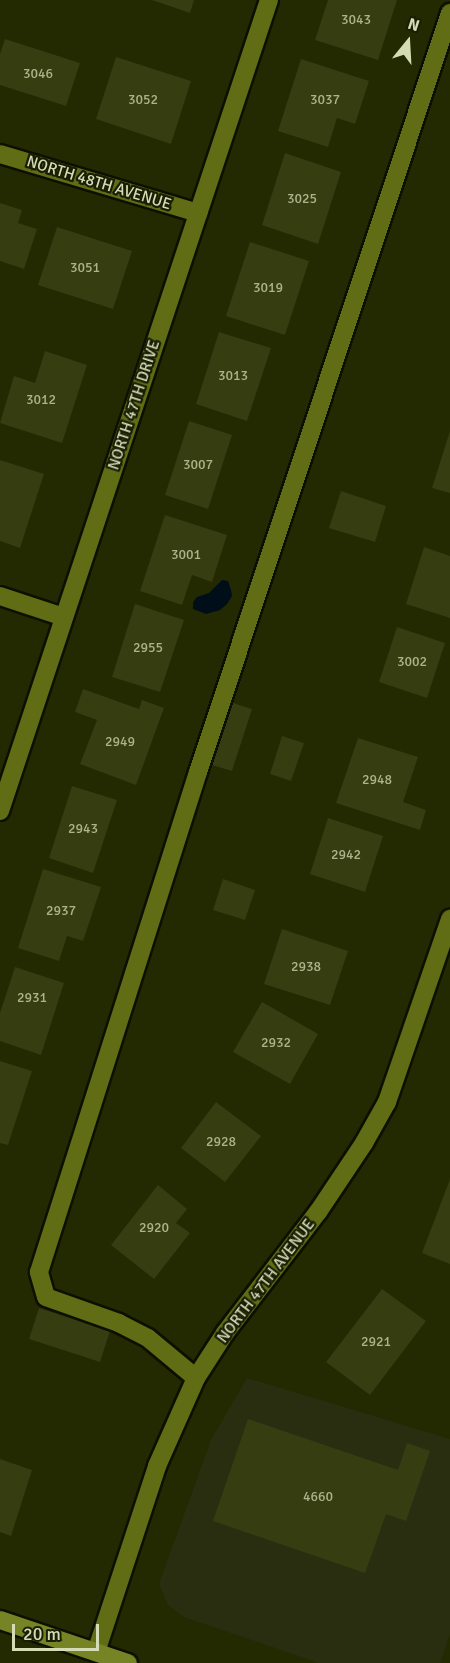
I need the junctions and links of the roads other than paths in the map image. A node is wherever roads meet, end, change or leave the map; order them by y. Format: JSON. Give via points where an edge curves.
{"nodes":[{"id":1,"x":269,"y":0,"type":"edge"},
{"id":2,"x":450,"y":13,"type":"edge"},
{"id":3,"x":0,"y":154,"type":"edge"},
{"id":4,"x":198,"y":213,"type":"junction"},
{"id":5,"x":0,"y":596,"type":"edge"},
{"id":6,"x":64,"y":617,"type":"junction"},
{"id":7,"x":0,"y":811,"type":"edge"},
{"id":8,"x":450,"y":918,"type":"edge"},
{"id":9,"x":196,"y":1378,"type":"junction"},
{"id":10,"x":0,"y":1620,"type":"edge"},
{"id":11,"x":96,"y":1652,"type":"junction"},
{"id":12,"x":128,"y":1663,"type":"edge"}],
"edges":[{"from":1,"to":4,"type":"street","name":"NORTH 47TH DRIVE"},
{"from":2,"to":9,"type":"street","via":[[184,817],[39,1272],[46,1297],[119,1323],[148,1338]]},
{"from":3,"to":4,"type":"street","name":"NORTH 48TH AVENUE"},
{"from":4,"to":6,"type":"street","name":"NORTH 47TH DRIVE"},
{"from":5,"to":6,"type":"street"},
{"from":6,"to":7,"type":"street","name":"NORTH 47TH DRIVE"},
{"from":8,"to":9,"type":"street","name":"NORTH 47TH AVENUE","via":[[387,1102],[318,1212],[225,1333]]},
{"from":9,"to":11,"type":"street","name":"NORTH 47TH AVENUE","via":[[157,1466]]},
{"from":10,"to":11,"type":"main road"},
{"from":11,"to":12,"type":"main road"}]}
